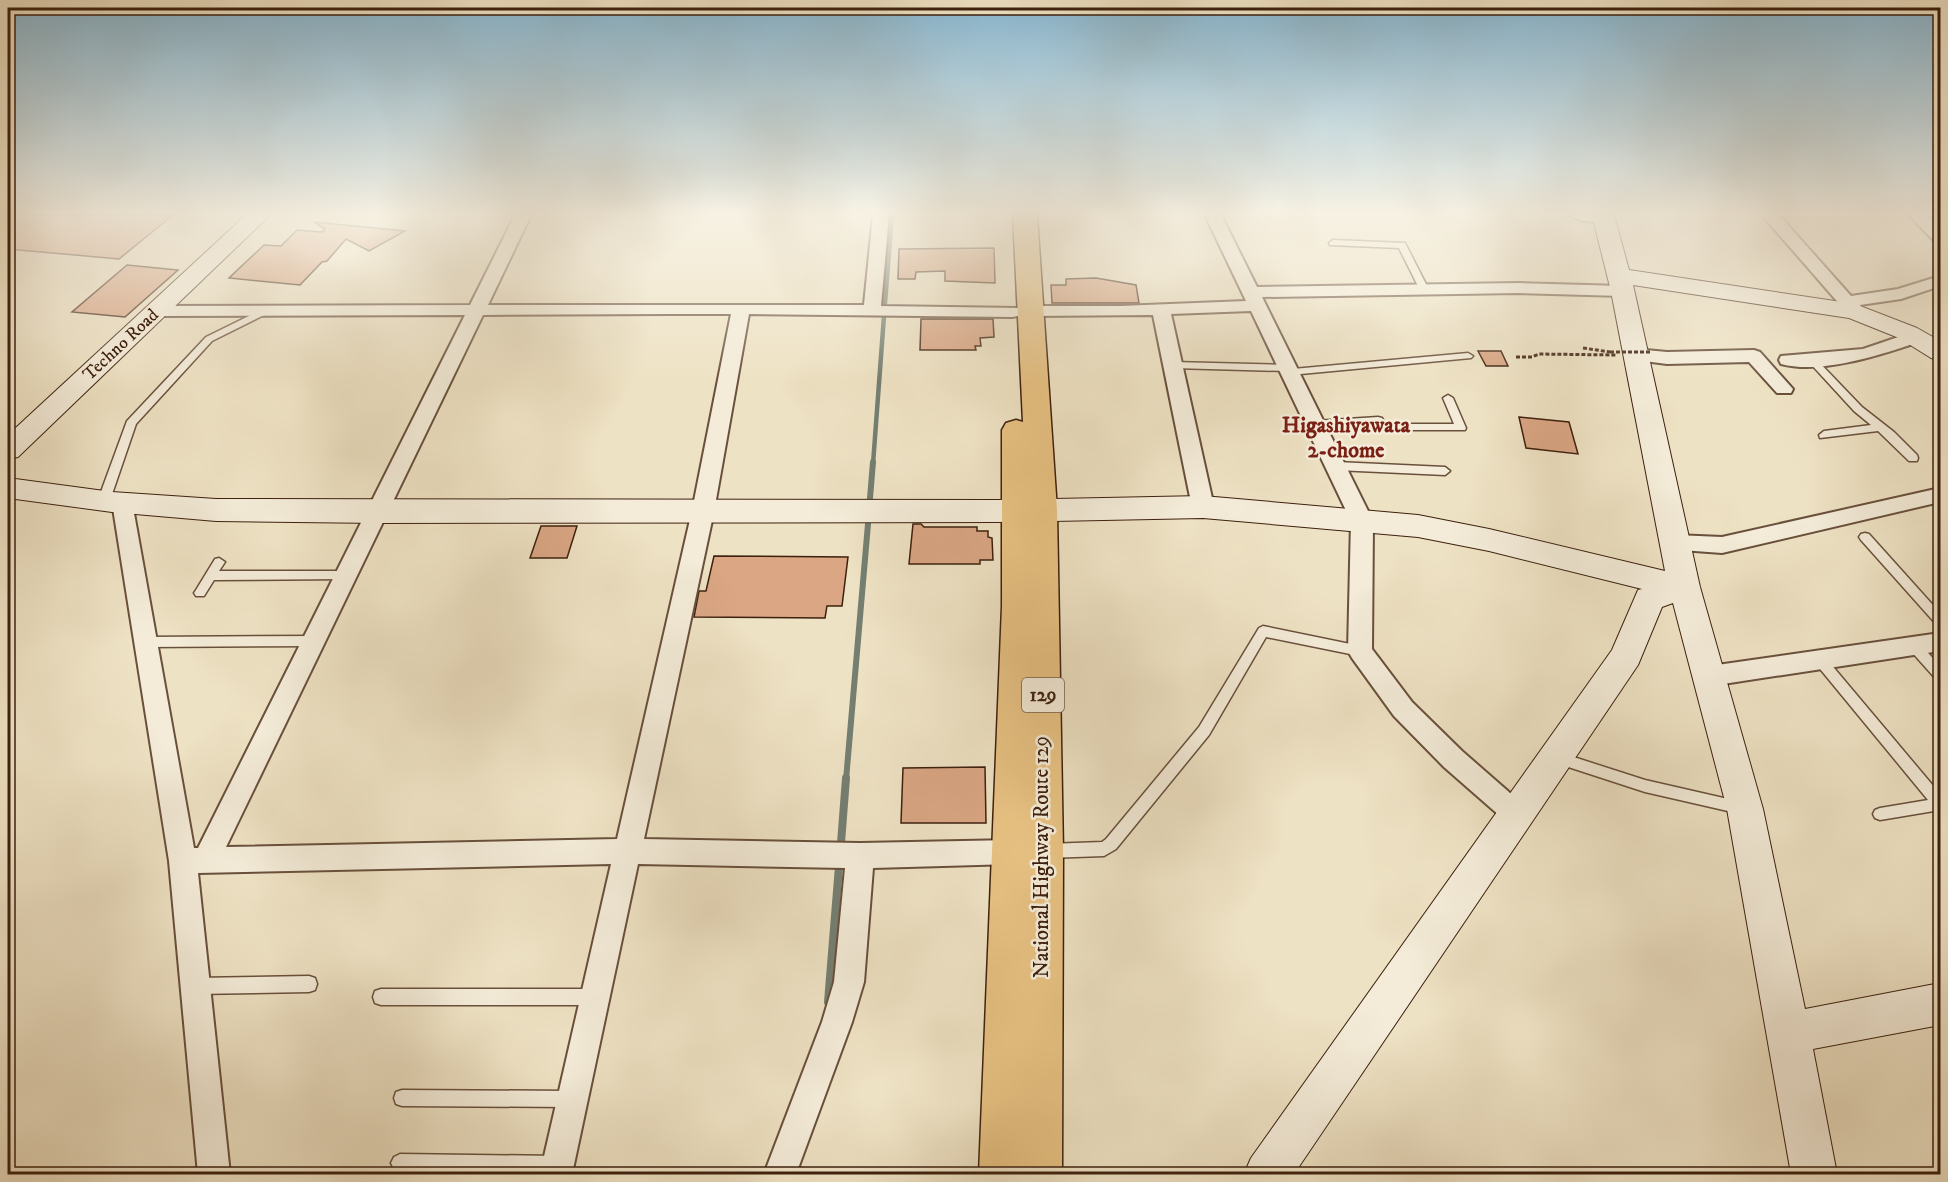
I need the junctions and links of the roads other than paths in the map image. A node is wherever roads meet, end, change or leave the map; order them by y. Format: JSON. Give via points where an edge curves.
{"nodes":[{"id":1,"x":200,"y":270,"type":"edge"},
{"id":2,"x":495,"y":270,"type":"edge"},
{"id":3,"x":876,"y":270,"type":"edge"},
{"id":4,"x":1016,"y":270,"type":"edge"},
{"id":5,"x":1024,"y":270,"type":"edge"},
{"id":6,"x":1241,"y":270,"type":"edge"},
{"id":7,"x":1414,"y":270,"type":"edge"},
{"id":8,"x":1616,"y":270,"type":"edge"},
{"id":9,"x":1819,"y":270,"type":"edge"},
{"id":10,"x":1941,"y":281,"type":"edge"},
{"id":11,"x":1621,"y":284,"type":"junction"},
{"id":12,"x":1424,"y":290,"type":"junction"},
{"id":13,"x":1255,"y":299,"type":"junction"},
{"id":14,"x":1851,"y":307,"type":"junction"},
{"id":15,"x":476,"y":309,"type":"junction"},
{"id":16,"x":741,"y":309,"type":"junction"},
{"id":17,"x":872,"y":309,"type":"junction"},
{"id":18,"x":1161,"y":309,"type":"junction"},
{"id":19,"x":157,"y":311,"type":"junction"},
{"id":20,"x":265,"y":311,"type":"junction"},
{"id":21,"x":1022,"y":311,"type":"junction"},
{"id":22,"x":1916,"y":337,"type":"junction"},
{"id":23,"x":1941,"y":352,"type":"edge"},
{"id":24,"x":1630,"y":353,"type":"junction"},
{"id":25,"x":1468,"y":356,"type":"dead end"},
{"id":26,"x":1788,"y":360,"type":"dead end"},
{"id":27,"x":1812,"y":360,"type":"junction"},
{"id":28,"x":1173,"y":365,"type":"junction"},
{"id":29,"x":1289,"y":370,"type":"junction"},
{"id":30,"x":1784,"y":389,"type":"dead end"},
{"id":31,"x":1448,"y":398,"type":"dead end"},
{"id":32,"x":1315,"y":424,"type":"junction"},
{"id":33,"x":1880,"y":428,"type":"junction"},
{"id":34,"x":1824,"y":435,"type":"dead end"},
{"id":35,"x":8,"y":450,"type":"edge"},
{"id":36,"x":1913,"y":458,"type":"dead end"},
{"id":37,"x":1336,"y":466,"type":"junction"},
{"id":38,"x":1445,"y":471,"type":"dead end"},
{"id":39,"x":8,"y":488,"type":"edge"},
{"id":40,"x":1941,"y":495,"type":"edge"},
{"id":41,"x":113,"y":501,"type":"junction"},
{"id":42,"x":1203,"y":507,"type":"junction"},
{"id":43,"x":1030,"y":510,"type":"junction"},
{"id":44,"x":703,"y":511,"type":"junction"},
{"id":45,"x":379,"y":512,"type":"junction"},
{"id":46,"x":1362,"y":521,"type":"junction"},
{"id":47,"x":1865,"y":537,"type":"dead end"},
{"id":48,"x":1675,"y":543,"type":"junction"},
{"id":49,"x":219,"y":562,"type":"dead end"},
{"id":50,"x":347,"y":575,"type":"junction"},
{"id":51,"x":211,"y":576,"type":"junction"},
{"id":52,"x":1684,"y":587,"type":"junction"},
{"id":53,"x":200,"y":593,"type":"dead end"},
{"id":54,"x":1941,"y":621,"type":"edge"},
{"id":55,"x":315,"y":641,"type":"junction"},
{"id":56,"x":146,"y":642,"type":"junction"},
{"id":57,"x":1941,"y":642,"type":"edge"},
{"id":58,"x":1914,"y":646,"type":"junction"},
{"id":59,"x":1360,"y":651,"type":"junction"},
{"id":60,"x":1820,"y":660,"type":"junction"},
{"id":61,"x":1941,"y":674,"type":"edge"},
{"id":62,"x":1710,"y":676,"type":"junction"},
{"id":63,"x":1556,"y":758,"type":"junction"},
{"id":64,"x":1745,"y":809,"type":"junction"},
{"id":65,"x":1516,"y":814,"type":"junction"},
{"id":66,"x":1880,"y":814,"type":"dead end"},
{"id":67,"x":627,"y":851,"type":"junction"},
{"id":68,"x":1028,"y":851,"type":"junction"},
{"id":69,"x":860,"y":856,"type":"junction"},
{"id":70,"x":195,"y":860,"type":"junction"},
{"id":71,"x":309,"y":984,"type":"dead end"},
{"id":72,"x":195,"y":986,"type":"junction"},
{"id":73,"x":381,"y":997,"type":"dead end"},
{"id":74,"x":596,"y":997,"type":"junction"},
{"id":75,"x":1941,"y":1004,"type":"edge"},
{"id":76,"x":1790,"y":1033,"type":"junction"},
{"id":77,"x":402,"y":1098,"type":"dead end"},
{"id":78,"x":573,"y":1099,"type":"junction"},
{"id":79,"x":400,"y":1163,"type":"dead end"},
{"id":80,"x":557,"y":1170,"type":"edge"},
{"id":81,"x":214,"y":1174,"type":"edge"},
{"id":82,"x":780,"y":1174,"type":"edge"},
{"id":83,"x":1003,"y":1174,"type":"edge"},
{"id":84,"x":1038,"y":1174,"type":"edge"},
{"id":85,"x":1267,"y":1174,"type":"edge"},
{"id":86,"x":1814,"y":1174,"type":"edge"}],
"edges":[{"from":1,"to":19,"type":"street","name":"Techno Road"},
{"from":2,"to":15,"type":"street"},
{"from":3,"to":17,"type":"street"},
{"from":4,"to":21,"type":"highway","name":"National Highway Route 129","number":"129"},
{"from":5,"to":21,"type":"highway","name":"National Highway Route 129","number":"129"},
{"from":6,"to":13,"type":"street"},
{"from":7,"to":12,"type":"lane"},
{"from":8,"to":11,"type":"street"},
{"from":9,"to":14,"type":"street"},
{"from":10,"to":14,"type":"street"},
{"from":11,"to":12,"type":"street"},
{"from":11,"to":14,"type":"street"},
{"from":11,"to":24,"type":"street"},
{"from":12,"to":13,"type":"street"},
{"from":13,"to":18,"type":"street"},
{"from":13,"to":29,"type":"street"},
{"from":14,"to":22,"type":"street"},
{"from":15,"to":16,"type":"street"},
{"from":15,"to":20,"type":"street"},
{"from":15,"to":45,"type":"street"},
{"from":16,"to":17,"type":"street"},
{"from":16,"to":44,"type":"street"},
{"from":17,"to":21,"type":"street"},
{"from":18,"to":21,"type":"street"},
{"from":18,"to":28,"type":"street"},
{"from":19,"to":20,"type":"street"},
{"from":19,"to":35,"type":"street","name":"Techno Road"},
{"from":20,"to":41,"type":"lane","via":[[209,339],[131,423]]},
{"from":21,"to":43,"type":"highway","name":"National Highway Route 129","number":"129"},
{"from":22,"to":23,"type":"street"},
{"from":22,"to":27,"type":"street","via":[[1865,354]]},
{"from":24,"to":30,"type":"street","via":[[1667,358],[1754,356]]},
{"from":24,"to":48,"type":"street"},
{"from":25,"to":29,"type":"lane"},
{"from":26,"to":27,"type":"street"},
{"from":27,"to":33,"type":"lane"},
{"from":28,"to":29,"type":"lane"},
{"from":28,"to":42,"type":"street"},
{"from":29,"to":32,"type":"street"},
{"from":31,"to":32,"type":"lane","via":[[1461,428],[1383,427],[1378,420]]},
{"from":32,"to":37,"type":"street"},
{"from":33,"to":34,"type":"lane"},
{"from":33,"to":36,"type":"lane"},
{"from":37,"to":38,"type":"lane"},
{"from":37,"to":46,"type":"street"},
{"from":39,"to":41,"type":"street"},
{"from":40,"to":48,"type":"street","via":[[1722,545]]},
{"from":41,"to":45,"type":"street","via":[[216,510]]},
{"from":41,"to":56,"type":"street"},
{"from":42,"to":43,"type":"street"},
{"from":42,"to":46,"type":"street"},
{"from":43,"to":44,"type":"street"},
{"from":43,"to":68,"type":"highway","name":"National Highway Route 129","number":"129","via":[[1019,606]]},
{"from":44,"to":45,"type":"street"},
{"from":44,"to":67,"type":"street"},
{"from":45,"to":50,"type":"street"},
{"from":46,"to":52,"type":"street","via":[[1418,526],[1489,540]]},
{"from":46,"to":59,"type":"street"},
{"from":47,"to":54,"type":"lane"},
{"from":48,"to":52,"type":"street"},
{"from":49,"to":51,"type":"lane"},
{"from":50,"to":51,"type":"lane"},
{"from":50,"to":55,"type":"street"},
{"from":51,"to":53,"type":"lane"},
{"from":52,"to":62,"type":"street"},
{"from":52,"to":63,"type":"street","via":[[1649,599],[1626,656]]},
{"from":55,"to":56,"type":"lane"},
{"from":55,"to":70,"type":"street"},
{"from":56,"to":70,"type":"street"},
{"from":57,"to":58,"type":"street"},
{"from":58,"to":60,"type":"street"},
{"from":58,"to":61,"type":"lane"},
{"from":59,"to":65,"type":"street","via":[[1403,709]]},
{"from":59,"to":68,"type":"lane","via":[[1263,631],[1204,731],[1111,844],[1104,849]]},
{"from":60,"to":62,"type":"street"},
{"from":60,"to":66,"type":"lane","via":[[1940,804]]},
{"from":62,"to":64,"type":"street"},
{"from":63,"to":64,"type":"lane","via":[[1645,786]]},
{"from":63,"to":65,"type":"street"},
{"from":64,"to":76,"type":"street"},
{"from":65,"to":85,"type":"street"},
{"from":67,"to":69,"type":"street"},
{"from":67,"to":70,"type":"street"},
{"from":67,"to":74,"type":"street"},
{"from":68,"to":69,"type":"street"},
{"from":68,"to":83,"type":"highway","name":"National Highway Route 129","number":"129"},
{"from":68,"to":84,"type":"highway","name":"National Highway Route 129","number":"129"},
{"from":69,"to":82,"type":"street","via":[[849,982]]},
{"from":70,"to":72,"type":"street"},
{"from":71,"to":72,"type":"lane"},
{"from":72,"to":81,"type":"street"},
{"from":73,"to":74,"type":"lane"},
{"from":74,"to":78,"type":"street"},
{"from":75,"to":76,"type":"street"},
{"from":76,"to":86,"type":"street"},
{"from":77,"to":78,"type":"lane"},
{"from":78,"to":80,"type":"street"},
{"from":79,"to":80,"type":"lane"}]}
